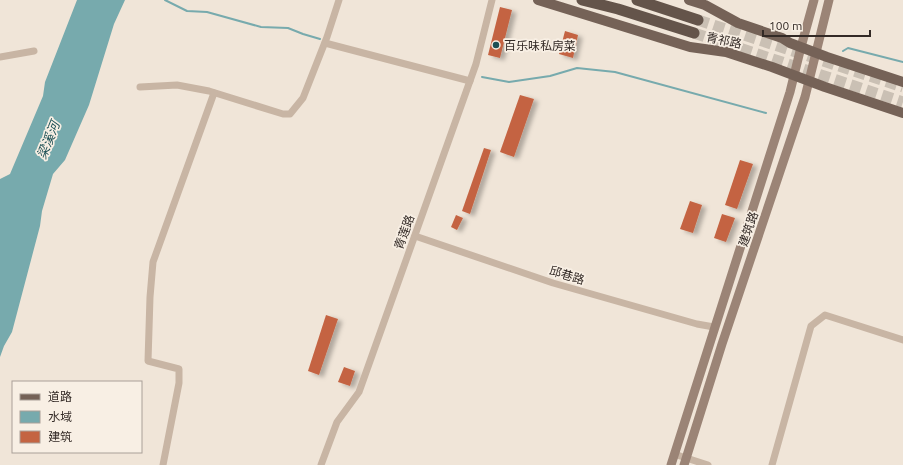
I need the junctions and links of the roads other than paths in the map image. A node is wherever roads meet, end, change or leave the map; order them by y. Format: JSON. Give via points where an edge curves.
{"nodes":[{"id":1,"x":339,"y":0,"type":"edge"},
{"id":2,"x":492,"y":0,"type":"edge"},
{"id":3,"x":538,"y":0,"type":"edge"},
{"id":4,"x":582,"y":0,"type":"edge"},
{"id":5,"x":637,"y":0,"type":"edge"},
{"id":6,"x":689,"y":0,"type":"edge"},
{"id":7,"x":814,"y":0,"type":"edge"},
{"id":8,"x":829,"y":0,"type":"edge"},
{"id":9,"x":698,"y":20,"type":"tunnel mouth"},
{"id":10,"x":694,"y":33,"type":"tunnel mouth"},
{"id":11,"x":325,"y":43,"type":"junction"},
{"id":12,"x":801,"y":47,"type":"junction"},
{"id":13,"x":34,"y":51,"type":"dead end"},
{"id":14,"x":817,"y":53,"type":"junction"},
{"id":15,"x":0,"y":57,"type":"edge"},
{"id":16,"x":794,"y":75,"type":"junction"},
{"id":17,"x":470,"y":81,"type":"junction"},
{"id":18,"x":809,"y":81,"type":"junction"},
{"id":19,"x":903,"y":82,"type":"edge"},
{"id":20,"x":140,"y":87,"type":"dead end"},
{"id":21,"x":214,"y":93,"type":"junction"},
{"id":22,"x":903,"y":112,"type":"edge"},
{"id":23,"x":415,"y":236,"type":"junction"},
{"id":24,"x":714,"y":327,"type":"junction"},
{"id":25,"x":903,"y":340,"type":"edge"},
{"id":26,"x":674,"y":454,"type":"junction"},
{"id":27,"x":685,"y":461,"type":"edge"},
{"id":28,"x":163,"y":465,"type":"edge"},
{"id":29,"x":321,"y":465,"type":"edge"},
{"id":30,"x":671,"y":465,"type":"edge"},
{"id":31,"x":708,"y":465,"type":"edge"},
{"id":32,"x":772,"y":465,"type":"edge"}],
"edges":[{"from":1,"to":11,"type":"street"},
{"from":2,"to":17,"type":"street","name":"青莲路"},
{"from":3,"to":16,"type":"main road","name":"青祁路","via":[[690,47],[726,52]]},
{"from":4,"to":10,"type":"highway"},
{"from":5,"to":9,"type":"highway"},
{"from":6,"to":12,"type":"main road","name":"青祁路"},
{"from":7,"to":12,"type":"main road","name":"建筑路"},
{"from":8,"to":14,"type":"main road","name":"建筑路"},
{"from":11,"to":17,"type":"street"},
{"from":11,"to":21,"type":"street","via":[[303,98],[290,114]]},
{"from":12,"to":14,"type":"main road","name":"青祁路"},
{"from":12,"to":16,"type":"main road","name":"建筑路"},
{"from":13,"to":15,"type":"street"},
{"from":14,"to":18,"type":"main road","name":"建筑路"},
{"from":14,"to":19,"type":"main road","name":"青祁路"},
{"from":16,"to":18,"type":"main road","name":"青祁路"},
{"from":16,"to":24,"type":"main road","name":"建筑路"},
{"from":17,"to":23,"type":"street","name":"青莲路"},
{"from":18,"to":22,"type":"main road","name":"青祁路"},
{"from":18,"to":27,"type":"main road","name":"建筑路","via":[[806,97]]},
{"from":20,"to":21,"type":"street","via":[[177,85]]},
{"from":21,"to":28,"type":"street","via":[[153,262],[148,361],[179,369]]},
{"from":23,"to":24,"type":"street","name":"邱巷路","via":[[553,283]]},
{"from":23,"to":29,"type":"street","name":"青莲路","via":[[359,392],[337,422]]},
{"from":24,"to":26,"type":"main road","name":"建筑路"},
{"from":25,"to":32,"type":"street","via":[[825,316],[811,326]]},
{"from":26,"to":27,"type":"street"},
{"from":26,"to":30,"type":"main road","name":"建筑路"},
{"from":27,"to":31,"type":"street"}]}
